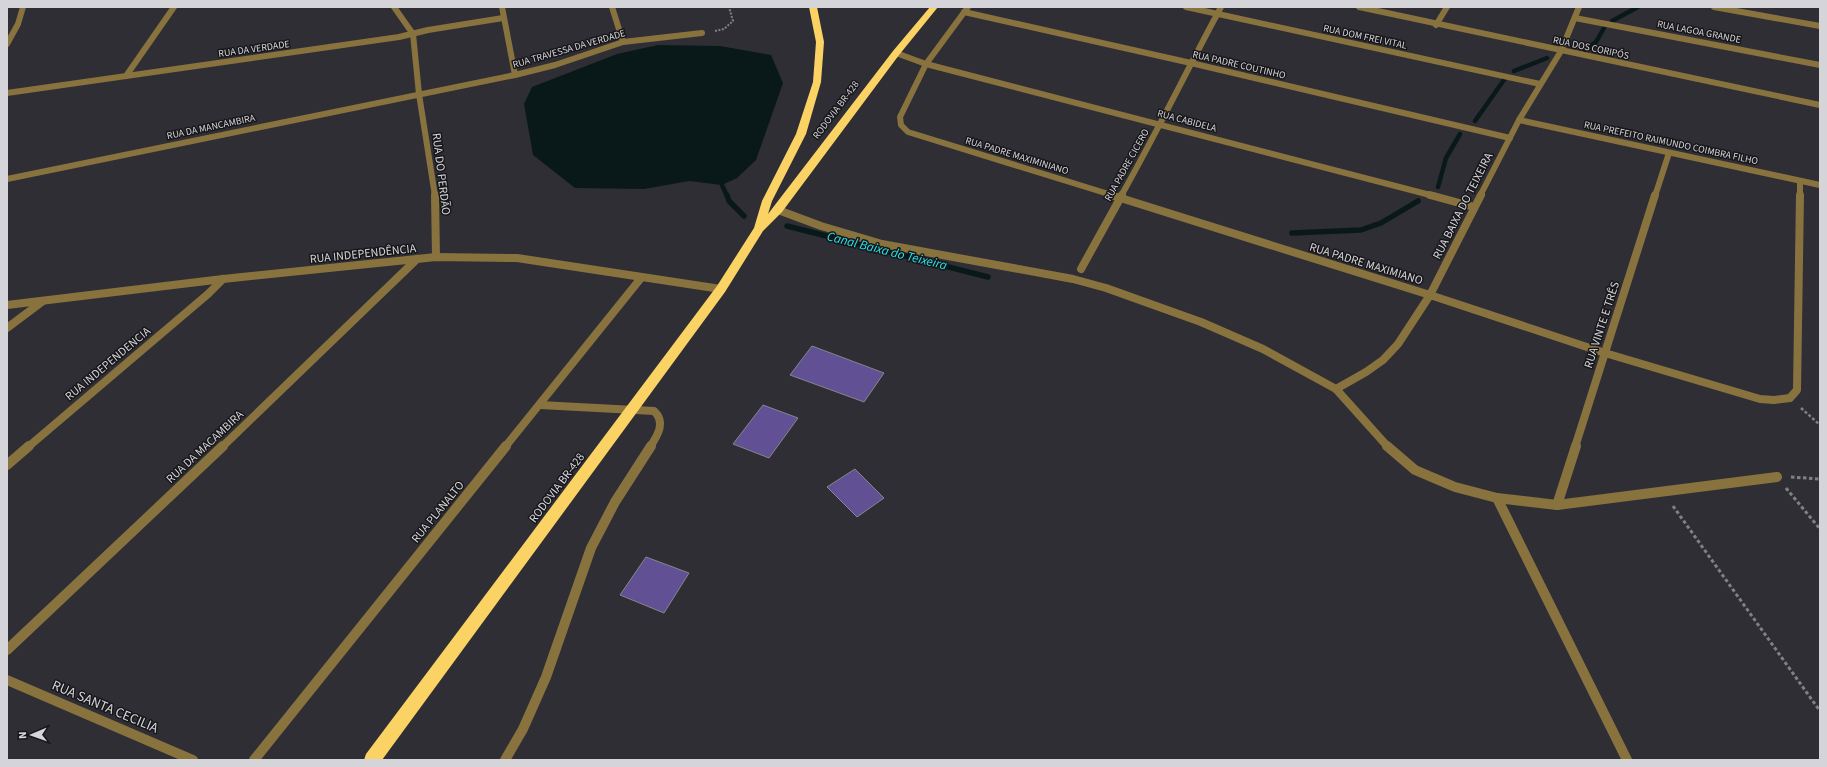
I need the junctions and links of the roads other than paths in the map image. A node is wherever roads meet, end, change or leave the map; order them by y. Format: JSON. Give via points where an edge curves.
{"nodes":[{"id":1,"x":23,"y":7,"type":"edge"},
{"id":2,"x":174,"y":7,"type":"edge"},
{"id":3,"x":394,"y":7,"type":"edge"},
{"id":4,"x":502,"y":7,"type":"edge"},
{"id":5,"x":612,"y":7,"type":"edge"},
{"id":6,"x":813,"y":7,"type":"edge"},
{"id":7,"x":934,"y":7,"type":"edge"},
{"id":8,"x":1186,"y":7,"type":"edge"},
{"id":9,"x":1221,"y":7,"type":"edge"},
{"id":10,"x":1359,"y":7,"type":"edge"},
{"id":11,"x":1446,"y":7,"type":"edge"},
{"id":12,"x":1579,"y":7,"type":"edge"},
{"id":13,"x":1714,"y":7,"type":"edge"},
{"id":14,"x":966,"y":10,"type":"edge"},
{"id":15,"x":1218,"y":14,"type":"junction"},
{"id":16,"x":503,"y":18,"type":"junction"},
{"id":17,"x":1575,"y":18,"type":"junction"},
{"id":18,"x":1436,"y":25,"type":"junction"},
{"id":19,"x":1820,"y":26,"type":"edge"},
{"id":20,"x":702,"y":33,"type":"road end"},
{"id":21,"x":413,"y":34,"type":"junction"},
{"id":22,"x":623,"y":42,"type":"junction"},
{"id":23,"x":7,"y":44,"type":"edge"},
{"id":24,"x":1562,"y":51,"type":"junction"},
{"id":25,"x":896,"y":53,"type":"junction"},
{"id":26,"x":1191,"y":63,"type":"junction"},
{"id":27,"x":926,"y":64,"type":"junction"},
{"id":28,"x":1820,"y":65,"type":"edge"},
{"id":29,"x":514,"y":75,"type":"junction"},
{"id":30,"x":126,"y":76,"type":"junction"},
{"id":31,"x":1540,"y":84,"type":"junction"},
{"id":32,"x":7,"y":93,"type":"edge"},
{"id":33,"x":419,"y":94,"type":"junction"},
{"id":34,"x":1820,"y":105,"type":"edge"},
{"id":35,"x":1519,"y":120,"type":"junction"},
{"id":36,"x":1161,"y":125,"type":"junction"},
{"id":37,"x":1510,"y":138,"type":"junction"},
{"id":38,"x":1669,"y":153,"type":"junction"},
{"id":39,"x":7,"y":179,"type":"edge"},
{"id":40,"x":1800,"y":181,"type":"junction"},
{"id":41,"x":1820,"y":185,"type":"edge"},
{"id":42,"x":1119,"y":198,"type":"junction"},
{"id":43,"x":1474,"y":207,"type":"junction"},
{"id":44,"x":778,"y":210,"type":"junction"},
{"id":45,"x":759,"y":229,"type":"junction"},
{"id":46,"x":436,"y":257,"type":"junction"},
{"id":47,"x":418,"y":259,"type":"junction"},
{"id":48,"x":1081,"y":269,"type":"dead end"},
{"id":49,"x":641,"y":278,"type":"junction"},
{"id":50,"x":223,"y":279,"type":"junction"},
{"id":51,"x":720,"y":289,"type":"junction"},
{"id":52,"x":1430,"y":295,"type":"junction"},
{"id":53,"x":44,"y":301,"type":"junction"},
{"id":54,"x":7,"y":305,"type":"edge"},
{"id":55,"x":7,"y":328,"type":"edge"},
{"id":56,"x":1605,"y":353,"type":"junction"},
{"id":57,"x":1336,"y":389,"type":"junction"},
{"id":58,"x":540,"y":405,"type":"junction"},
{"id":59,"x":632,"y":409,"type":"junction"},
{"id":60,"x":7,"y":465,"type":"edge"},
{"id":61,"x":1777,"y":477,"type":"road end"},
{"id":62,"x":1497,"y":498,"type":"junction"},
{"id":63,"x":1557,"y":505,"type":"junction"},
{"id":64,"x":7,"y":650,"type":"edge"},
{"id":65,"x":7,"y":680,"type":"edge"},
{"id":66,"x":193,"y":760,"type":"edge"},
{"id":67,"x":254,"y":760,"type":"edge"},
{"id":68,"x":372,"y":760,"type":"edge"},
{"id":69,"x":505,"y":760,"type":"edge"},
{"id":70,"x":1627,"y":760,"type":"edge"}],
"edges":[{"from":1,"to":23,"type":"street","via":[[18,24]]},
{"from":2,"to":30,"type":"street"},
{"from":3,"to":21,"type":"street"},
{"from":4,"to":16,"type":"street"},
{"from":5,"to":22,"type":"street"},
{"from":6,"to":45,"type":"highway","name":"RODOVIA BR-428","via":[[820,42],[817,82],[801,134],[767,201]]},
{"from":7,"to":25,"type":"highway","name":"RODOVIA BR-428"},
{"from":8,"to":15,"type":"street","name":"RUA DOM FREI VITAL"},
{"from":9,"to":15,"type":"street","name":"RUA PADRE CICERO"},
{"from":10,"to":18,"type":"street","name":"RUA DOS CORIPÓS"},
{"from":11,"to":18,"type":"street"},
{"from":12,"to":17,"type":"street","name":"RUA BAIXA DO TEIXEIRA"},
{"from":13,"to":19,"type":"street"},
{"from":14,"to":26,"type":"street","name":"RUA PADRE COUTINHO"},
{"from":14,"to":27,"type":"street"},
{"from":15,"to":26,"type":"street","name":"RUA PADRE CICERO"},
{"from":15,"to":31,"type":"street","name":"RUA DOM FREI VITAL"},
{"from":16,"to":21,"type":"street","name":"RUA DA VERDADE"},
{"from":16,"to":29,"type":"street"},
{"from":17,"to":24,"type":"street","name":"RUA BAIXA DO TEIXEIRA"},
{"from":17,"to":28,"type":"street","name":"RUA LAGOA GRANDE"},
{"from":18,"to":24,"type":"street","name":"RUA DOS CORIPÓS"},
{"from":20,"to":22,"type":"street","name":"RUA TRAVESSA DA VERDADE"},
{"from":21,"to":30,"type":"street","name":"RUA DA VERDADE"},
{"from":21,"to":33,"type":"street","name":"RUA DO PERDÃO"},
{"from":22,"to":29,"type":"street","name":"RUA TRAVESSA DA VERDADE","via":[[555,65]]},
{"from":24,"to":31,"type":"street","name":"RUA BAIXA DO TEIXEIRA"},
{"from":24,"to":34,"type":"street","name":"RUA DOS CORIPÓS"},
{"from":25,"to":27,"type":"street","name":"RUA CABIDELA"},
{"from":25,"to":44,"type":"highway","name":"RODOVIA BR-428"},
{"from":26,"to":36,"type":"street","name":"RUA PADRE CICERO"},
{"from":26,"to":37,"type":"street","name":"RUA PADRE COUTINHO"},
{"from":27,"to":36,"type":"street","name":"RUA CABIDELA"},
{"from":27,"to":42,"type":"street","name":"RUA PADRE MAXIMINIANO","via":[[900,117],[900,125],[908,132]]},
{"from":29,"to":33,"type":"street","name":"RUA TRAVESSA DA VERDADE"},
{"from":30,"to":32,"type":"street","name":"RUA DA VERDADE"},
{"from":31,"to":35,"type":"street","name":"RUA BAIXA DO TEIXEIRA"},
{"from":33,"to":39,"type":"street","name":"RUA DA MANCAMBIRA"},
{"from":33,"to":46,"type":"street","name":"RUA DO PERDÃO","via":[[436,203]]},
{"from":35,"to":37,"type":"street","name":"RUA BAIXA DO TEIXEIRA"},
{"from":35,"to":38,"type":"street","name":"RUA PREFEITO RAIMUNDO COIMBRA FILHO"},
{"from":36,"to":42,"type":"street","name":"RUA PADRE CICERO"},
{"from":36,"to":43,"type":"street","name":"RUA CABIDELA"},
{"from":37,"to":43,"type":"street","name":"RUA BAIXA DO TEIXEIRA"},
{"from":38,"to":40,"type":"street","name":"RUA PREFEITO RAIMUNDO COIMBRA FILHO"},
{"from":38,"to":56,"type":"street","name":"RUA VINTE E TRÊS"},
{"from":40,"to":41,"type":"street","name":"RUA PREFEITO RAIMUNDO COIMBRA FILHO"},
{"from":40,"to":56,"type":"street","name":"RUA PADRE MAXIMIANO","via":[[1796,390],[1790,398],[1760,399]]},
{"from":42,"to":48,"type":"street","name":"RUA PADRE CICERO"},
{"from":42,"to":52,"type":"street","name":"RUA PADRE MAXIMIANO"},
{"from":43,"to":52,"type":"street","name":"RUA BAIXA DO TEIXEIRA"},
{"from":44,"to":45,"type":"highway","name":"RODOVIA BR-428"},
{"from":44,"to":57,"type":"street","via":[[882,244],[1039,272],[1106,288],[1201,322],[1263,349]]},
{"from":45,"to":51,"type":"highway","name":"RODOVIA BR-428"},
{"from":46,"to":47,"type":"street","name":"RUA INDEPENDÊNCIA"},
{"from":46,"to":49,"type":"street","name":"RUA INDEPENDÊNCIA","via":[[517,258]]},
{"from":47,"to":50,"type":"street","name":"RUA INDEPENDÊNCIA"},
{"from":47,"to":64,"type":"street","name":"RUA DA MACAMBIRA"},
{"from":49,"to":51,"type":"street","name":"RUA INDEPENDÊNCIA"},
{"from":49,"to":58,"type":"street","name":"RUA PLANALTO"},
{"from":50,"to":53,"type":"street","name":"RUA INDEPENDÊNCIA"},
{"from":50,"to":60,"type":"street","name":"RUA INDEPENDENCIA"},
{"from":51,"to":59,"type":"highway","name":"RODOVIA BR-428"},
{"from":52,"to":56,"type":"street","name":"RUA PADRE MAXIMIANO"},
{"from":52,"to":57,"type":"street","name":"RUA BAIXA DO TEIXEIRA","via":[[1398,344],[1383,360]]},
{"from":53,"to":54,"type":"street","name":"RUA INDEPENDÊNCIA"},
{"from":53,"to":55,"type":"street"},
{"from":56,"to":63,"type":"street","name":"RUA VINTE E TRÊS"},
{"from":57,"to":62,"type":"street","via":[[1387,446],[1415,470],[1455,487]]},
{"from":58,"to":59,"type":"street"},
{"from":58,"to":67,"type":"street","name":"RUA PLANALTO"},
{"from":59,"to":68,"type":"highway","name":"RODOVIA BR-428"},
{"from":59,"to":69,"type":"street","via":[[654,411],[659,414],[662,421],[660,430],[600,530],[584,564],[565,626],[539,693]]},
{"from":61,"to":63,"type":"street"},
{"from":62,"to":63,"type":"street"},
{"from":62,"to":70,"type":"street"},
{"from":65,"to":66,"type":"street","name":"RUA SANTA CECILIA"}]}
